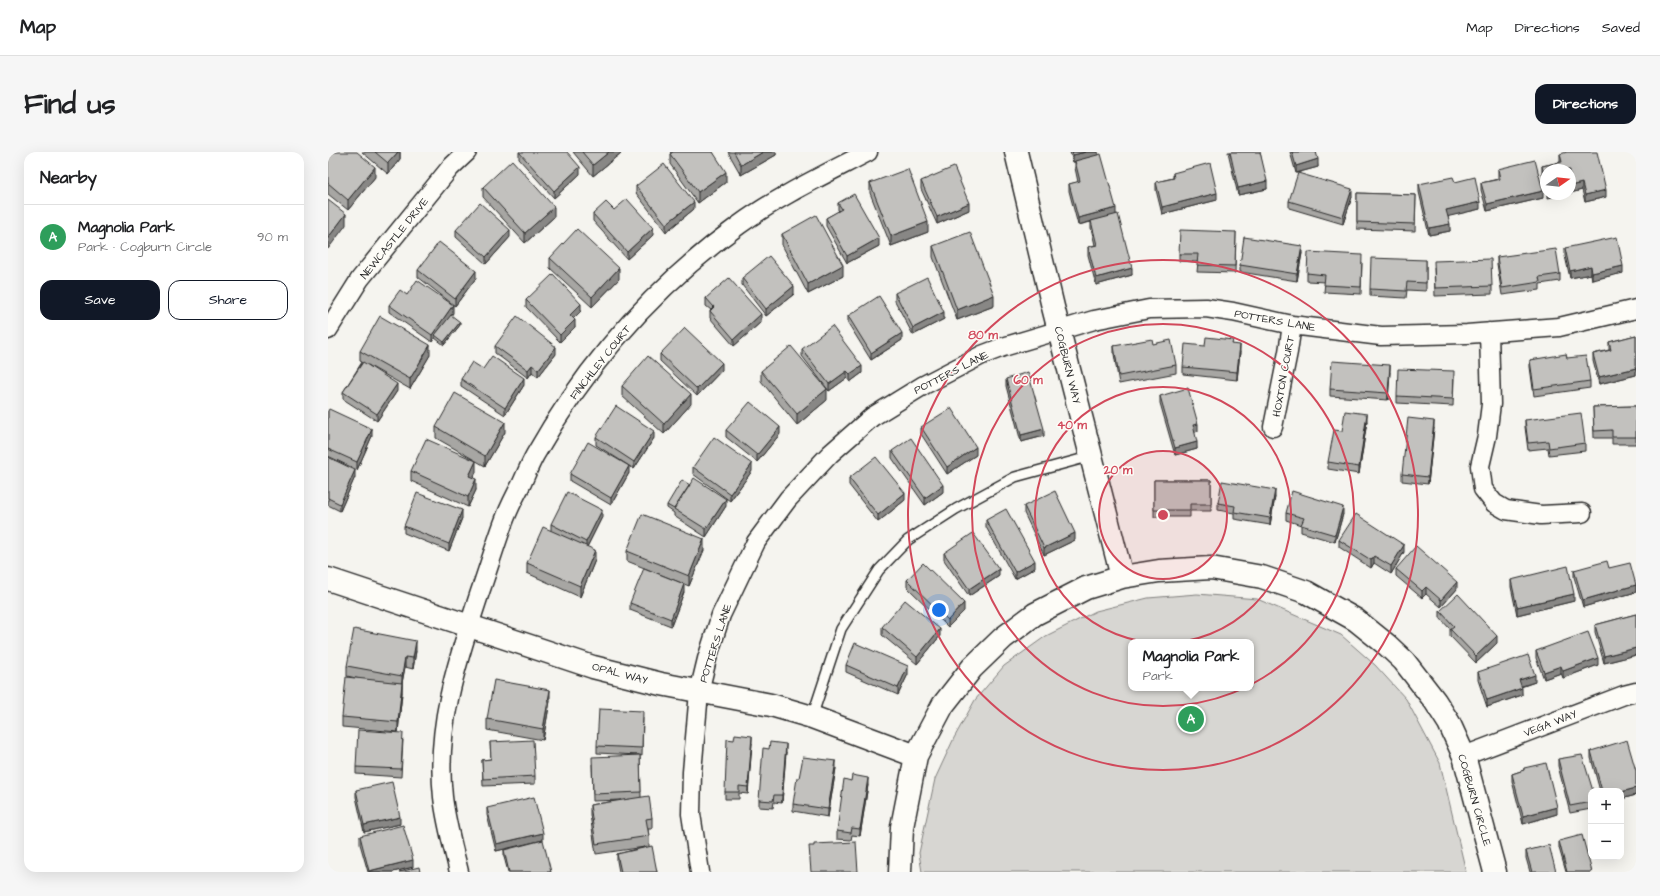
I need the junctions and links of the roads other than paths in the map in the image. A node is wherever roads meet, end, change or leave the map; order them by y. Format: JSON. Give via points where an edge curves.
{"nodes":[{"id":1,"x":468,"y":152,"type":"edge"},
{"id":2,"x":868,"y":152,"type":"edge"},
{"id":3,"x":1016,"y":152,"type":"edge"},
{"id":4,"x":1636,"y":309,"type":"edge"},
{"id":5,"x":1292,"y":324,"type":"junction"},
{"id":6,"x":328,"y":330,"type":"edge"},
{"id":7,"x":1060,"y":330,"type":"junction"},
{"id":8,"x":1489,"y":332,"type":"junction"},
{"id":9,"x":1273,"y":427,"type":"dead end"},
{"id":10,"x":1092,"y":456,"type":"junction"},
{"id":11,"x":1582,"y":513,"type":"dead end"},
{"id":12,"x":1122,"y":577,"type":"junction"},
{"id":13,"x":328,"y":579,"type":"edge"},
{"id":14,"x":469,"y":625,"type":"junction"},
{"id":15,"x":700,"y":692,"type":"junction"},
{"id":16,"x":1636,"y":692,"type":"edge"},
{"id":17,"x":812,"y":717,"type":"junction"},
{"id":18,"x":916,"y":756,"type":"junction"},
{"id":19,"x":1464,"y":756,"type":"junction"},
{"id":20,"x":459,"y":872,"type":"edge"},
{"id":21,"x":700,"y":872,"type":"edge"},
{"id":22,"x":900,"y":872,"type":"edge"},
{"id":23,"x":1495,"y":872,"type":"edge"}],
"edges":[{"from":1,"to":6,"type":"street","name":"NEWCASTLE DRIVE","via":[[450,168],[360,279]]},
{"from":2,"to":14,"type":"street","name":"FINCHLEY COURT","via":[[798,188],[740,224],[671,281],[613,341],[574,394],[534,456],[504,522]]},
{"from":3,"to":7,"type":"street","name":"COGBURN WAY"},
{"from":4,"to":8,"type":"street","name":"POTTERS LANE","via":[[1560,327]]},
{"from":5,"to":7,"type":"street","name":"POTTERS LANE","via":[[1206,308],[1174,308],[1149,309]]},
{"from":5,"to":8,"type":"street","name":"POTTERS LANE","via":[[1381,336]]},
{"from":5,"to":9,"type":"street","name":"HOXTON COURT"},
{"from":7,"to":10,"type":"street","name":"COGBURN WAY"},
{"from":7,"to":15,"type":"street","name":"POTTERS LANE","via":[[982,355],[924,385],[872,417],[830,454],[788,499],[756,542],[721,615]]},
{"from":8,"to":11,"type":"street","via":[[1491,404],[1480,466],[1483,489],[1494,503],[1506,510],[1541,515]]},
{"from":10,"to":12,"type":"street","name":"COGBURN WAY"},
{"from":10,"to":17,"type":"lane","via":[[1015,477],[956,509],[908,540],[879,570],[842,629]]},
{"from":12,"to":18,"type":"street","name":"COGBURN CIRCLE","via":[[1086,588],[1059,601],[1035,614],[1002,638],[972,668],[943,705]]},
{"from":12,"to":19,"type":"street","name":"COGBURN CIRCLE","via":[[1159,571],[1211,568],[1262,577],[1306,592],[1356,620],[1404,661],[1449,723]]},
{"from":13,"to":14,"type":"street","name":"OPAL WAY"},
{"from":14,"to":15,"type":"street","name":"OPAL WAY","via":[[593,667]]},
{"from":14,"to":20,"type":"street","name":"FINCHLEY COURT","via":[[454,675],[443,736],[443,797]]},
{"from":15,"to":17,"type":"street","name":"OPAL WAY"},
{"from":15,"to":21,"type":"street","name":"POTTERS LANE","via":[[692,772],[691,814]]},
{"from":16,"to":19,"type":"street","name":"VEGA WAY"},
{"from":17,"to":18,"type":"street","name":"OPAL WAY"},
{"from":18,"to":22,"type":"street","name":"COGBURN CIRCLE","via":[[902,827]]},
{"from":19,"to":23,"type":"street","name":"COGBURN CIRCLE"}]}
